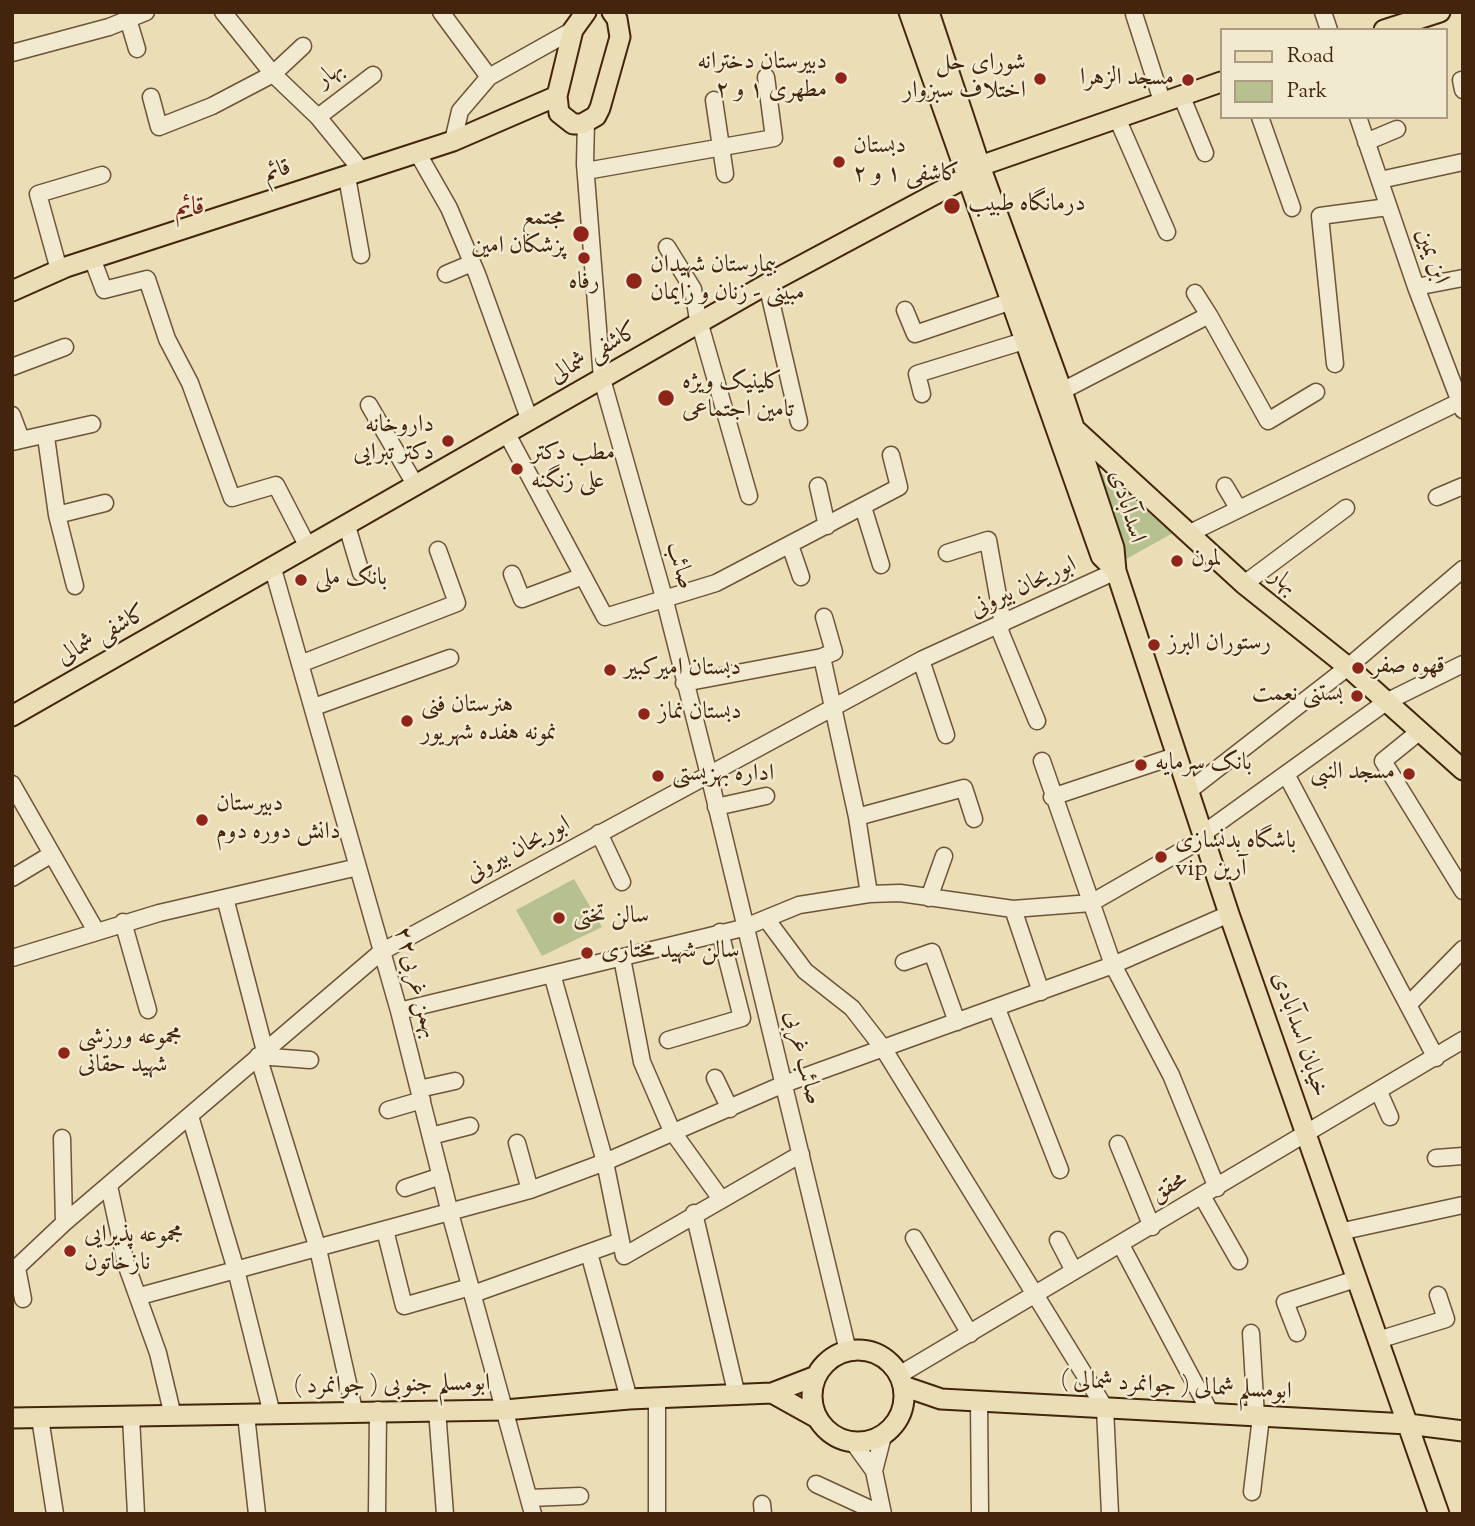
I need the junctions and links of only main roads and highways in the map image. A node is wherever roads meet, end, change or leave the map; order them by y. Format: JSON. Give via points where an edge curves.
{"nodes":[{"id":1,"x":612,"y":12,"type":"edge"},
{"id":2,"x":909,"y":12,"type":"edge"},
{"id":3,"x":929,"y":12,"type":"edge"},
{"id":4,"x":1439,"y":12,"type":"edge"},
{"id":5,"x":579,"y":18,"type":"edge"},
{"id":6,"x":1390,"y":28,"type":"edge"},
{"id":7,"x":1220,"y":82,"type":"edge"},
{"id":8,"x":557,"y":96,"type":"junction"},
{"id":9,"x":973,"y":172,"type":"junction"},
{"id":10,"x":12,"y":291,"type":"edge"},
{"id":11,"x":1075,"y":430,"type":"junction"},
{"id":12,"x":1116,"y":571,"type":"junction"},
{"id":13,"x":12,"y":716,"type":"edge"},
{"id":14,"x":1463,"y":770,"type":"edge"},
{"id":15,"x":816,"y":1376,"type":"junction"},
{"id":16,"x":901,"y":1381,"type":"junction"},
{"id":17,"x":1396,"y":1391,"type":"junction"},
{"id":18,"x":772,"y":1393,"type":"junction"},
{"id":19,"x":941,"y":1399,"type":"junction"},
{"id":20,"x":902,"y":1411,"type":"junction"},
{"id":21,"x":12,"y":1418,"type":"edge"},
{"id":22,"x":817,"y":1418,"type":"junction"},
{"id":23,"x":1373,"y":1422,"type":"junction"},
{"id":24,"x":1408,"y":1424,"type":"junction"},
{"id":25,"x":1458,"y":1430,"type":"edge"},
{"id":26,"x":1420,"y":1459,"type":"junction"},
{"id":27,"x":1439,"y":1514,"type":"edge"}],
"edges":[{"from":1,"to":8,"type":"main road","via":[[620,37],[596,116],[573,124],[565,120]]},
{"from":2,"to":9,"type":"main road","name":"اسدآبادی"},
{"from":3,"to":9,"type":"main road","name":"اسدآبادی"},
{"from":4,"to":6,"type":"main road"},
{"from":5,"to":8,"type":"main road"},
{"from":7,"to":9,"type":"main road","name":"کاشفی شمالی"},
{"from":8,"to":10,"type":"main road","name":"قائم","via":[[453,141],[92,258]]},
{"from":9,"to":11,"type":"main road","name":"اسدآبادی"},
{"from":9,"to":12,"type":"main road","name":"اسدآبادی","via":[[1012,302],[1101,556]]},
{"from":9,"to":13,"type":"main road","name":"کاشفی شمالی","via":[[601,374],[530,421]]},
{"from":11,"to":12,"type":"main road","name":"اسدآبادی","via":[[1114,548]]},
{"from":11,"to":14,"type":"main road","name":"بهار","via":[[1244,584],[1348,667]]},
{"from":12,"to":17,"type":"main road","name":"خیابان اسدآبادی","via":[[1229,914]]},
{"from":15,"to":16,"type":"main road","via":[[835,1356],[848,1351],[872,1352],[892,1365]]},
{"from":15,"to":18,"type":"main road","name":"ابومسلم جنوبی ( جوانمرد )"},
{"from":15,"to":22,"type":"main road","via":[[812,1397]]},
{"from":16,"to":19,"type":"main road"},
{"from":16,"to":20,"type":"main road"},
{"from":17,"to":24,"type":"main road","name":"خیابان اسدآبادی"},
{"from":17,"to":25,"type":"main road","via":[[1420,1412]]},
{"from":18,"to":21,"type":"main road","name":"ابومسلم جنوبی ( جوانمرد )","via":[[505,1410]]},
{"from":18,"to":22,"type":"main road"},
{"from":19,"to":20,"type":"main road"},
{"from":19,"to":23,"type":"main road","name":"ابومسلم شمالی ( جوانمرد شمالی )"},
{"from":20,"to":22,"type":"main road","via":[[883,1436],[868,1442],[839,1438]]},
{"from":23,"to":24,"type":"main road","name":"ابومسلم شمالی ( جوانمرد شمالی )"},
{"from":23,"to":26,"type":"main road"},
{"from":24,"to":25,"type":"main road","name":"ابومسلم شمالی ( جوانمرد شمالی )"},
{"from":24,"to":26,"type":"main road","name":"خیابان اسدآبادی"},
{"from":26,"to":27,"type":"main road","name":"خیابان اسدآبادی"}]}
